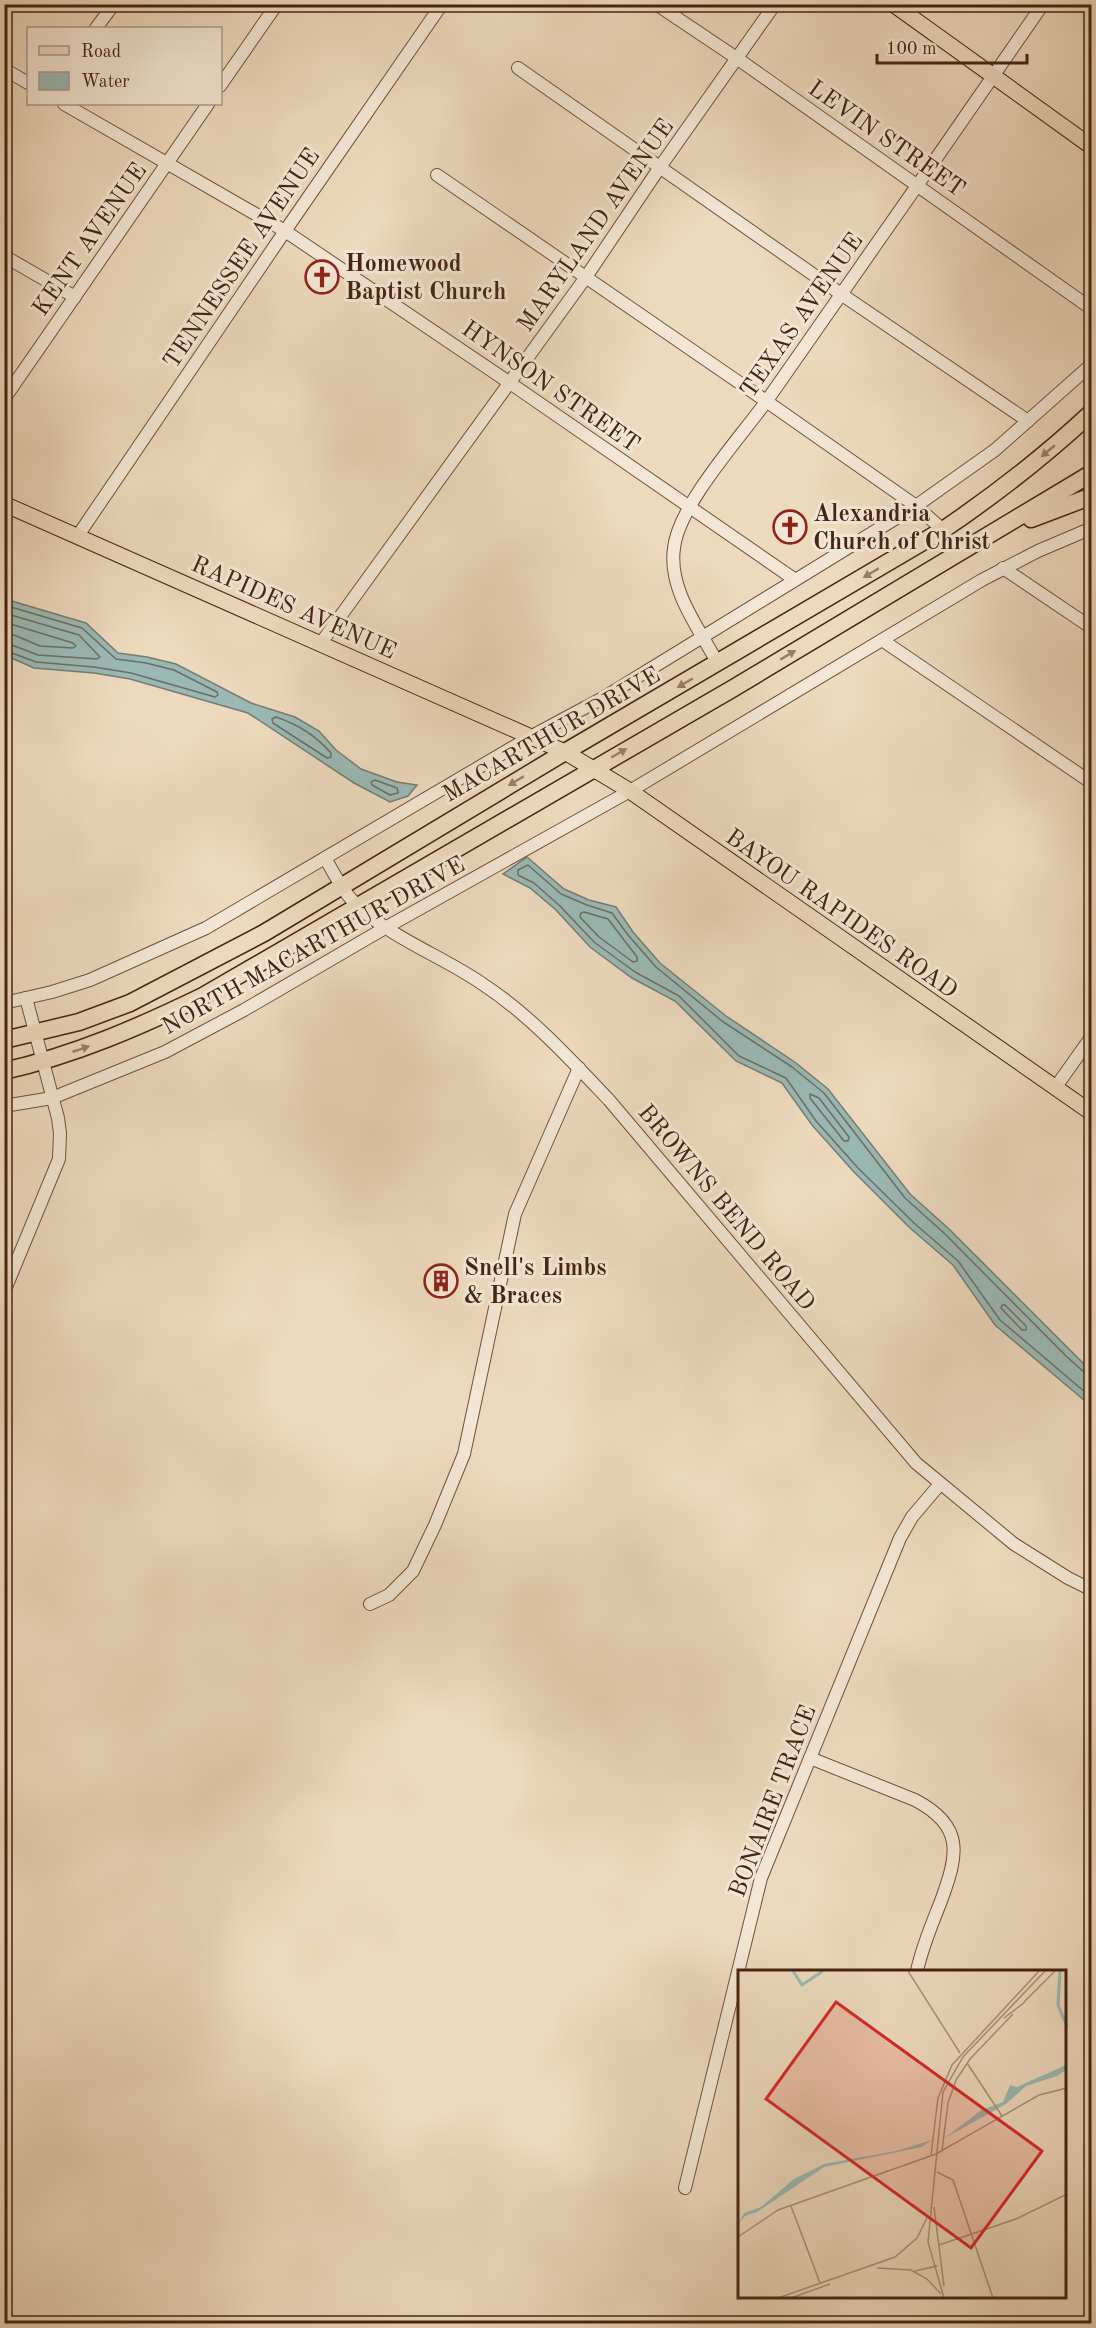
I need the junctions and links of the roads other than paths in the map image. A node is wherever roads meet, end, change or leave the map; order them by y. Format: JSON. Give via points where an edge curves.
{"nodes":[{"id":1,"x":114,"y":4,"type":"edge"},
{"id":2,"x":277,"y":4,"type":"edge"},
{"id":3,"x":442,"y":4,"type":"edge"},
{"id":4,"x":656,"y":4,"type":"edge"},
{"id":5,"x":775,"y":4,"type":"edge"},
{"id":6,"x":893,"y":4,"type":"edge"},
{"id":7,"x":1043,"y":4,"type":"edge"},
{"id":8,"x":97,"y":27,"type":"edge"},
{"id":9,"x":738,"y":59,"type":"junction"},
{"id":10,"x":518,"y":68,"type":"dead end"},
{"id":11,"x":4,"y":69,"type":"edge"},
{"id":12,"x":993,"y":77,"type":"junction"},
{"id":13,"x":27,"y":82,"type":"edge"},
{"id":14,"x":222,"y":83,"type":"edge"},
{"id":15,"x":66,"y":105,"type":"edge"},
{"id":16,"x":207,"y":105,"type":"edge"},
{"id":17,"x":1092,"y":147,"type":"edge"},
{"id":18,"x":166,"y":164,"type":"junction"},
{"id":19,"x":660,"y":167,"type":"junction"},
{"id":20,"x":437,"y":175,"type":"dead end"},
{"id":21,"x":918,"y":186,"type":"junction"},
{"id":22,"x":285,"y":231,"type":"junction"},
{"id":23,"x":4,"y":256,"type":"edge"},
{"id":24,"x":586,"y":277,"type":"junction"},
{"id":25,"x":841,"y":294,"type":"junction"},
{"id":26,"x":75,"y":297,"type":"junction"},
{"id":27,"x":1092,"y":309,"type":"edge"},
{"id":28,"x":1092,"y":364,"type":"edge"},
{"id":29,"x":510,"y":383,"type":"junction"},
{"id":30,"x":4,"y":399,"type":"edge"},
{"id":31,"x":766,"y":401,"type":"junction"},
{"id":32,"x":1092,"y":412,"type":"edge"},
{"id":33,"x":1028,"y":422,"type":"junction"},
{"id":34,"x":1092,"y":473,"type":"edge"},
{"id":35,"x":1092,"y":496,"type":"edge"},
{"id":36,"x":4,"y":504,"type":"edge"},
{"id":37,"x":916,"y":506,"type":"junction"},
{"id":38,"x":688,"y":507,"type":"junction"},
{"id":39,"x":1092,"y":528,"type":"edge"},
{"id":40,"x":944,"y":530,"type":"junction"},
{"id":41,"x":77,"y":537,"type":"junction"},
{"id":42,"x":936,"y":566,"type":"junction"},
{"id":43,"x":1003,"y":568,"type":"junction"},
{"id":44,"x":794,"y":579,"type":"junction"},
{"id":45,"x":1092,"y":628,"type":"edge"},
{"id":46,"x":703,"y":635,"type":"junction"},
{"id":47,"x":882,"y":640,"type":"junction"},
{"id":48,"x":321,"y":643,"type":"junction"},
{"id":49,"x":718,"y":664,"type":"junction"},
{"id":50,"x":732,"y":689,"type":"junction"},
{"id":51,"x":532,"y":736,"type":"junction"},
{"id":52,"x":565,"y":752,"type":"junction"},
{"id":53,"x":593,"y":768,"type":"junction"},
{"id":54,"x":1092,"y":783,"type":"edge"},
{"id":55,"x":630,"y":791,"type":"junction"},
{"id":56,"x":325,"y":858,"type":"junction"},
{"id":57,"x":341,"y":886,"type":"junction"},
{"id":58,"x":357,"y":906,"type":"junction"},
{"id":59,"x":385,"y":928,"type":"junction"},
{"id":60,"x":26,"y":998,"type":"junction"},
{"id":61,"x":4,"y":1003,"type":"edge"},
{"id":62,"x":36,"y":1033,"type":"junction"},
{"id":63,"x":1092,"y":1036,"type":"edge"},
{"id":64,"x":4,"y":1040,"type":"edge"},
{"id":65,"x":42,"y":1062,"type":"junction"},
{"id":66,"x":579,"y":1068,"type":"junction"},
{"id":67,"x":4,"y":1071,"type":"edge"},
{"id":68,"x":1055,"y":1088,"type":"junction"},
{"id":69,"x":52,"y":1098,"type":"junction"},
{"id":70,"x":4,"y":1106,"type":"edge"},
{"id":71,"x":1092,"y":1113,"type":"edge"},
{"id":72,"x":4,"y":1292,"type":"edge"},
{"id":73,"x":940,"y":1485,"type":"junction"},
{"id":74,"x":1092,"y":1590,"type":"edge"},
{"id":75,"x":370,"y":1604,"type":"dead end"},
{"id":76,"x":810,"y":1758,"type":"junction"},
{"id":77,"x":738,"y":1970,"type":"edge"},
{"id":78,"x":917,"y":1970,"type":"edge"},
{"id":79,"x":738,"y":1972,"type":"edge"},
{"id":80,"x":685,"y":2188,"type":"dead end"}],
"edges":[{"from":1,"to":8,"type":"street"},
{"from":2,"to":14,"type":"street"},
{"from":3,"to":22,"type":"street","name":"TENNESSEE AVENUE"},
{"from":4,"to":9,"type":"street","name":"LEVIN STREET"},
{"from":5,"to":9,"type":"street","name":"MARYLAND AVENUE"},
{"from":6,"to":12,"type":"main road"},
{"from":7,"to":12,"type":"street","name":"TEXAS AVENUE"},
{"from":9,"to":19,"type":"street","name":"MARYLAND AVENUE"},
{"from":9,"to":21,"type":"street","name":"LEVIN STREET"},
{"from":10,"to":19,"type":"street"},
{"from":11,"to":13,"type":"street"},
{"from":12,"to":17,"type":"main road"},
{"from":12,"to":21,"type":"street","name":"TEXAS AVENUE"},
{"from":15,"to":18,"type":"street","name":"HYNSON STREET"},
{"from":16,"to":18,"type":"street","name":"KENT AVENUE"},
{"from":18,"to":22,"type":"street","name":"HYNSON STREET"},
{"from":18,"to":26,"type":"street","name":"KENT AVENUE"},
{"from":19,"to":24,"type":"street","name":"MARYLAND AVENUE"},
{"from":19,"to":25,"type":"street"},
{"from":20,"to":24,"type":"street"},
{"from":21,"to":25,"type":"street","name":"TEXAS AVENUE"},
{"from":21,"to":27,"type":"street","name":"LEVIN STREET"},
{"from":22,"to":29,"type":"street","name":"HYNSON STREET"},
{"from":22,"to":41,"type":"street","name":"TENNESSEE AVENUE"},
{"from":23,"to":26,"type":"street"},
{"from":24,"to":29,"type":"street","name":"MARYLAND AVENUE"},
{"from":24,"to":31,"type":"street"},
{"from":25,"to":31,"type":"street","name":"TEXAS AVENUE"},
{"from":25,"to":33,"type":"street"},
{"from":26,"to":30,"type":"street","name":"KENT AVENUE"},
{"from":28,"to":33,"type":"street","name":"MACARTHUR DRIVE"},
{"from":29,"to":38,"type":"street","name":"HYNSON STREET"},
{"from":29,"to":48,"type":"street","name":"MARYLAND AVENUE"},
{"from":31,"to":37,"type":"street"},
{"from":31,"to":38,"type":"street","name":"TEXAS AVENUE"},
{"from":32,"to":40,"type":"highway","name":"MACARTHUR DRIVE","one_way":true,"via":[[1002,490]]},
{"from":33,"to":37,"type":"street","name":"MACARTHUR DRIVE"},
{"from":34,"to":42,"type":"highway"},
{"from":35,"to":42,"type":"highway","via":[[1030,519]]},
{"from":36,"to":41,"type":"main road","name":"RAPIDES AVENUE"},
{"from":37,"to":40,"type":"street"},
{"from":37,"to":44,"type":"street","name":"MACARTHUR DRIVE"},
{"from":38,"to":44,"type":"street","name":"HYNSON STREET"},
{"from":38,"to":46,"type":"street","name":"TEXAS AVENUE","via":[[674,545],[674,572],[681,595]]},
{"from":39,"to":43,"type":"street"},
{"from":40,"to":49,"type":"highway","name":"MACARTHUR DRIVE","one_way":true},
{"from":41,"to":48,"type":"main road","name":"RAPIDES AVENUE"},
{"from":50,"to":42,"type":"highway","one_way":true},
{"from":43,"to":45,"type":"street"},
{"from":43,"to":47,"type":"street"},
{"from":44,"to":46,"type":"street","name":"MACARTHUR DRIVE"},
{"from":46,"to":49,"type":"street","name":"TEXAS AVENUE"},
{"from":46,"to":51,"type":"street","name":"MACARTHUR DRIVE","via":[[603,698]]},
{"from":47,"to":54,"type":"street"},
{"from":47,"to":55,"type":"street"},
{"from":48,"to":51,"type":"main road","name":"RAPIDES AVENUE"},
{"from":49,"to":50,"type":"highway"},
{"from":49,"to":52,"type":"highway","name":"MACARTHUR DRIVE","one_way":true},
{"from":53,"to":50,"type":"highway","one_way":true},
{"from":51,"to":52,"type":"main road","name":"RAPIDES AVENUE"},
{"from":51,"to":56,"type":"street"},
{"from":52,"to":53,"type":"main road","name":"BAYOU RAPIDES ROAD"},
{"from":52,"to":57,"type":"highway","name":"MACARTHUR DRIVE","one_way":true},
{"from":53,"to":55,"type":"main road","name":"BAYOU RAPIDES ROAD"},
{"from":53,"to":58,"type":"highway"},
{"from":55,"to":59,"type":"street","name":"NORTH MACARTHUR DRIVE"},
{"from":55,"to":68,"type":"main road","name":"BAYOU RAPIDES ROAD"},
{"from":56,"to":57,"type":"street","name":"BROWNS BEND ROAD"},
{"from":56,"to":60,"type":"street","via":[[206,928],[151,954],[90,980]]},
{"from":57,"to":58,"type":"street","name":"BROWNS BEND ROAD"},
{"from":57,"to":62,"type":"highway","name":"MACARTHUR DRIVE","via":[[264,933],[130,1003]]},
{"from":58,"to":59,"type":"street","name":"BROWNS BEND ROAD"},
{"from":65,"to":58,"type":"highway","one_way":true,"via":[[144,1025],[203,996]]},
{"from":59,"to":66,"type":"street","name":"BROWNS BEND ROAD","via":[[484,984],[557,1044]]},
{"from":59,"to":69,"type":"street","name":"NORTH MACARTHUR DRIVE","via":[[165,1052]]},
{"from":60,"to":61,"type":"street"},
{"from":60,"to":62,"type":"street"},
{"from":62,"to":64,"type":"highway","name":"MACARTHUR DRIVE"},
{"from":62,"to":65,"type":"street"},
{"from":63,"to":68,"type":"street"},
{"from":65,"to":67,"type":"highway"},
{"from":65,"to":69,"type":"street"},
{"from":66,"to":73,"type":"street","name":"BROWNS BEND ROAD","via":[[916,1463]]},
{"from":66,"to":75,"type":"street","via":[[515,1214],[464,1454],[413,1571],[389,1595]]},
{"from":68,"to":71,"type":"main road","name":"BAYOU RAPIDES ROAD"},
{"from":69,"to":70,"type":"street","name":"NORTH MACARTHUR DRIVE"},
{"from":69,"to":72,"type":"street","via":[[60,1133],[59,1160]]},
{"from":73,"to":74,"type":"street","name":"BROWNS BEND ROAD","via":[[1014,1544]]},
{"from":73,"to":76,"type":"street","name":"BONAIRE TRACE","via":[[912,1517],[900,1538]]},
{"from":76,"to":77,"type":"street","name":"BONAIRE TRACE","via":[[761,1878]]},
{"from":76,"to":78,"type":"street","via":[[932,1808],[947,1824],[954,1863]]},
{"from":79,"to":80,"type":"street","name":"BONAIRE TRACE"}]}
